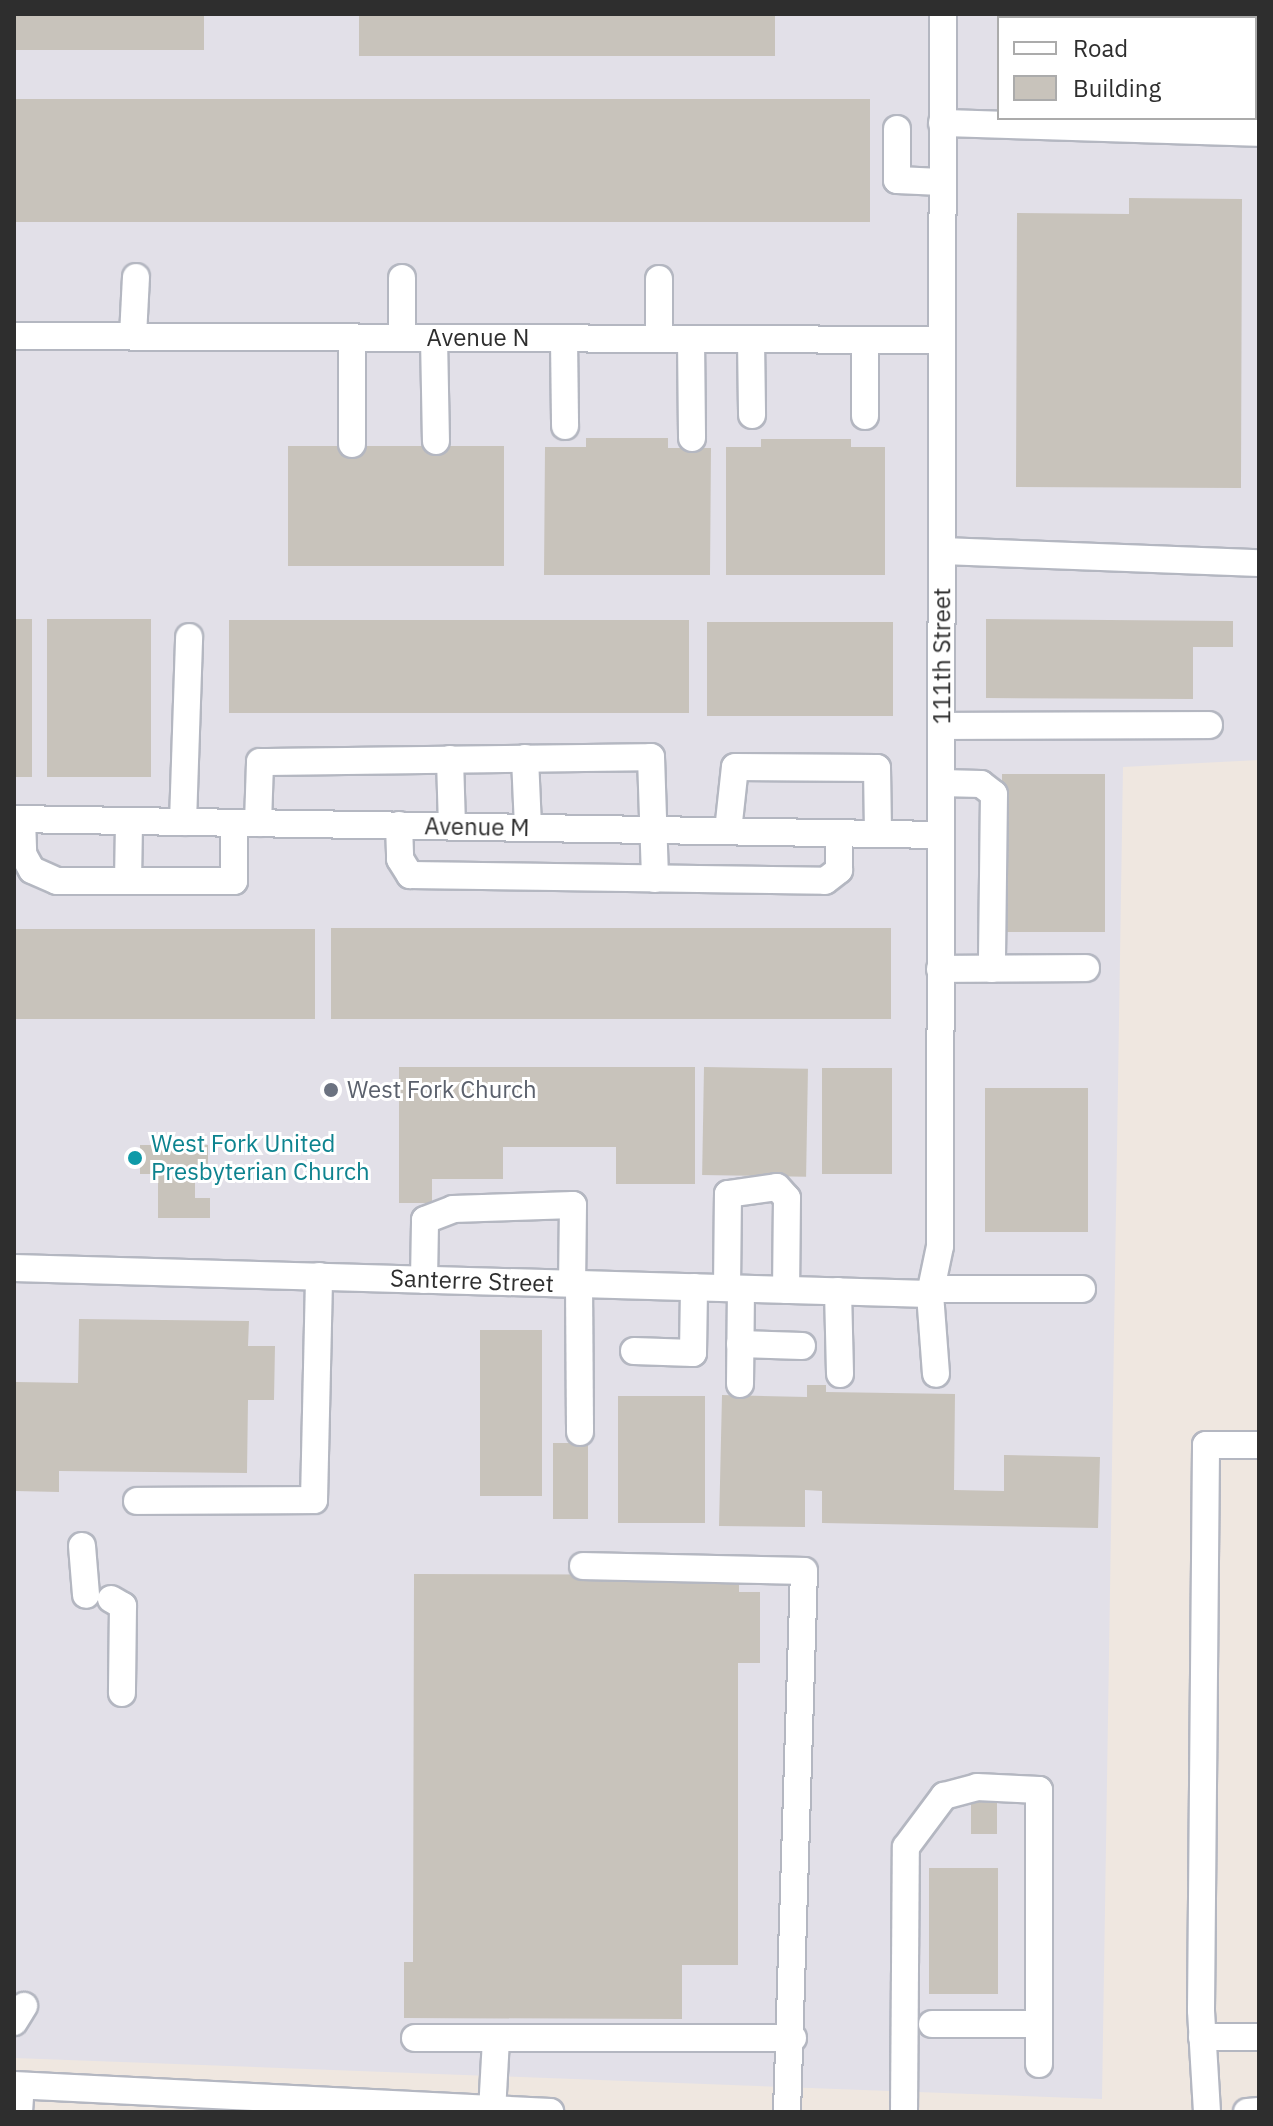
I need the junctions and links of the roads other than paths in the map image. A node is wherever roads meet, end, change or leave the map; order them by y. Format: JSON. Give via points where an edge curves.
{"nodes":[{"id":1,"x":943,"y":14,"type":"edge"},
{"id":2,"x":942,"y":123,"type":"junction"},
{"id":3,"x":897,"y":129,"type":"dead end"},
{"id":4,"x":1259,"y":133,"type":"edge"},
{"id":5,"x":941,"y":182,"type":"junction"},
{"id":6,"x":136,"y":277,"type":"dead end"},
{"id":7,"x":402,"y":278,"type":"dead end"},
{"id":8,"x":659,"y":279,"type":"dead end"},
{"id":9,"x":14,"y":336,"type":"edge"},
{"id":10,"x":133,"y":336,"type":"junction"},
{"id":11,"x":352,"y":338,"type":"junction"},
{"id":12,"x":402,"y":338,"type":"junction"},
{"id":13,"x":434,"y":338,"type":"junction"},
{"id":14,"x":564,"y":339,"type":"junction"},
{"id":15,"x":659,"y":339,"type":"junction"},
{"id":16,"x":691,"y":339,"type":"junction"},
{"id":17,"x":751,"y":340,"type":"junction"},
{"id":18,"x":865,"y":340,"type":"junction"},
{"id":19,"x":942,"y":340,"type":"junction"},
{"id":20,"x":752,"y":415,"type":"dead end"},
{"id":21,"x":865,"y":416,"type":"dead end"},
{"id":22,"x":565,"y":426,"type":"dead end"},
{"id":23,"x":692,"y":438,"type":"dead end"},
{"id":24,"x":436,"y":441,"type":"dead end"},
{"id":25,"x":352,"y":444,"type":"dead end"},
{"id":26,"x":943,"y":551,"type":"junction"},
{"id":27,"x":1259,"y":563,"type":"edge"},
{"id":28,"x":189,"y":637,"type":"dead end"},
{"id":29,"x":1209,"y":725,"type":"dead end"},
{"id":30,"x":942,"y":726,"type":"junction"},
{"id":31,"x":525,"y":758,"type":"junction"},
{"id":32,"x":450,"y":759,"type":"junction"},
{"id":33,"x":941,"y":783,"type":"junction"},
{"id":34,"x":18,"y":819,"type":"edge"},
{"id":35,"x":129,"y":821,"type":"junction"},
{"id":36,"x":183,"y":822,"type":"junction"},
{"id":37,"x":246,"y":823,"type":"junction"},
{"id":38,"x":399,"y":825,"type":"junction"},
{"id":39,"x":452,"y":826,"type":"junction"},
{"id":40,"x":528,"y":827,"type":"junction"},
{"id":41,"x":655,"y":830,"type":"junction"},
{"id":42,"x":728,"y":831,"type":"junction"},
{"id":43,"x":839,"y":833,"type":"junction"},
{"id":44,"x":878,"y":834,"type":"junction"},
{"id":45,"x":941,"y":835,"type":"junction"},
{"id":46,"x":18,"y":854,"type":"edge"},
{"id":47,"x":655,"y":879,"type":"junction"},
{"id":48,"x":128,"y":881,"type":"junction"},
{"id":49,"x":1086,"y":968,"type":"dead end"},
{"id":50,"x":940,"y":969,"type":"junction"},
{"id":51,"x":992,"y":969,"type":"junction"},
{"id":52,"x":14,"y":1268,"type":"edge"},
{"id":53,"x":319,"y":1276,"type":"junction"},
{"id":54,"x":424,"y":1280,"type":"junction"},
{"id":55,"x":576,"y":1284,"type":"junction"},
{"id":56,"x":694,"y":1287,"type":"junction"},
{"id":57,"x":734,"y":1288,"type":"junction"},
{"id":58,"x":1082,"y":1289,"type":"dead end"},
{"id":59,"x":786,"y":1290,"type":"junction"},
{"id":60,"x":838,"y":1291,"type":"junction"},
{"id":61,"x":933,"y":1291,"type":"junction"},
{"id":62,"x":740,"y":1344,"type":"junction"},
{"id":63,"x":802,"y":1346,"type":"dead end"},
{"id":64,"x":634,"y":1351,"type":"dead end"},
{"id":65,"x":840,"y":1374,"type":"dead end"},
{"id":66,"x":936,"y":1374,"type":"dead end"},
{"id":67,"x":740,"y":1384,"type":"dead end"},
{"id":68,"x":580,"y":1432,"type":"dead end"},
{"id":69,"x":1259,"y":1445,"type":"edge"},
{"id":70,"x":137,"y":1501,"type":"dead end"},
{"id":71,"x":82,"y":1546,"type":"dead end"},
{"id":72,"x":583,"y":1566,"type":"dead end"},
{"id":73,"x":122,"y":1693,"type":"dead end"},
{"id":74,"x":932,"y":2024,"type":"dead end"},
{"id":75,"x":1039,"y":2024,"type":"junction"},
{"id":76,"x":1202,"y":2037,"type":"junction"},
{"id":77,"x":1259,"y":2037,"type":"edge"},
{"id":78,"x":415,"y":2038,"type":"dead end"},
{"id":79,"x":793,"y":2038,"type":"junction"},
{"id":80,"x":496,"y":2039,"type":"junction"},
{"id":81,"x":1039,"y":2064,"type":"dead end"},
{"id":82,"x":18,"y":2085,"type":"edge"},
{"id":83,"x":252,"y":2106,"type":"edge"},
{"id":84,"x":329,"y":2108,"type":"edge"},
{"id":85,"x":492,"y":2111,"type":"edge"},
{"id":86,"x":1259,"y":2111,"type":"edge"},
{"id":87,"x":19,"y":2112,"type":"edge"},
{"id":88,"x":550,"y":2112,"type":"edge"},
{"id":89,"x":787,"y":2112,"type":"edge"},
{"id":90,"x":904,"y":2112,"type":"edge"},
{"id":91,"x":1207,"y":2112,"type":"edge"},
{"id":92,"x":1247,"y":2112,"type":"edge"}],
"edges":[{"from":1,"to":2,"type":"street","name":"111th Street"},
{"from":2,"to":4,"type":"street"},
{"from":2,"to":5,"type":"street","name":"111th Street"},
{"from":3,"to":5,"type":"street","via":[[897,180]]},
{"from":5,"to":19,"type":"street","name":"111th Street"},
{"from":6,"to":10,"type":"street"},
{"from":7,"to":12,"type":"street"},
{"from":8,"to":15,"type":"street"},
{"from":9,"to":10,"type":"street","name":"Avenue N"},
{"from":10,"to":11,"type":"street","name":"Avenue N"},
{"from":11,"to":12,"type":"street","name":"Avenue N"},
{"from":11,"to":25,"type":"street"},
{"from":12,"to":13,"type":"street","name":"Avenue N"},
{"from":13,"to":14,"type":"street","name":"Avenue N"},
{"from":13,"to":24,"type":"street"},
{"from":14,"to":15,"type":"street","name":"Avenue N"},
{"from":14,"to":22,"type":"street"},
{"from":15,"to":16,"type":"street","name":"Avenue N"},
{"from":16,"to":17,"type":"street","name":"Avenue N"},
{"from":16,"to":23,"type":"street"},
{"from":17,"to":18,"type":"street","name":"Avenue N"},
{"from":17,"to":20,"type":"street"},
{"from":18,"to":19,"type":"street","name":"Avenue N"},
{"from":18,"to":21,"type":"street"},
{"from":19,"to":26,"type":"street","name":"111th Street"},
{"from":26,"to":27,"type":"street"},
{"from":26,"to":30,"type":"street","name":"111th Street"},
{"from":28,"to":36,"type":"street"},
{"from":29,"to":30,"type":"street"},
{"from":30,"to":33,"type":"street","name":"111th Street"},
{"from":31,"to":32,"type":"street"},
{"from":31,"to":40,"type":"street"},
{"from":31,"to":41,"type":"street","via":[[651,757]]},
{"from":32,"to":37,"type":"street","via":[[260,762]]},
{"from":32,"to":39,"type":"street"},
{"from":33,"to":45,"type":"street","name":"111th Street"},
{"from":33,"to":51,"type":"street","via":[[981,784],[994,794]]},
{"from":34,"to":35,"type":"street","name":"Avenue M"},
{"from":34,"to":46,"type":"street"},
{"from":35,"to":36,"type":"street","name":"Avenue M"},
{"from":35,"to":48,"type":"street"},
{"from":36,"to":37,"type":"street","name":"Avenue M"},
{"from":37,"to":38,"type":"street","name":"Avenue M"},
{"from":37,"to":48,"type":"street","via":[[234,881]]},
{"from":38,"to":39,"type":"street","name":"Avenue M"},
{"from":38,"to":47,"type":"street","via":[[400,859],[410,875]]},
{"from":39,"to":40,"type":"street","name":"Avenue M"},
{"from":40,"to":41,"type":"street","name":"Avenue M"},
{"from":41,"to":42,"type":"street","name":"Avenue M"},
{"from":41,"to":47,"type":"street"},
{"from":42,"to":43,"type":"street","name":"Avenue M"},
{"from":42,"to":44,"type":"street","via":[[735,767],[877,768]]},
{"from":43,"to":44,"type":"street","name":"Avenue M"},
{"from":43,"to":47,"type":"street","via":[[839,870],[825,881]]},
{"from":44,"to":45,"type":"street","name":"Avenue M"},
{"from":45,"to":50,"type":"street","name":"111th Street"},
{"from":46,"to":48,"type":"street","via":[[32,870],[57,881]]},
{"from":49,"to":51,"type":"street"},
{"from":50,"to":51,"type":"street"},
{"from":50,"to":61,"type":"street","name":"111th Street"},
{"from":52,"to":53,"type":"street","name":"Santerre Street"},
{"from":53,"to":54,"type":"street","name":"Santerre Street"},
{"from":53,"to":70,"type":"street","via":[[314,1500]]},
{"from":54,"to":55,"type":"street","name":"Santerre Street"},
{"from":54,"to":55,"type":"street","via":[[425,1220],[453,1209],[573,1205]]},
{"from":55,"to":56,"type":"street","name":"Santerre Street"},
{"from":55,"to":68,"type":"street"},
{"from":56,"to":57,"type":"street","name":"Santerre Street"},
{"from":56,"to":64,"type":"street","via":[[693,1353]]},
{"from":57,"to":59,"type":"street","name":"Santerre Street"},
{"from":57,"to":59,"type":"street","via":[[728,1194],[777,1187],[787,1198]]},
{"from":57,"to":62,"type":"street"},
{"from":58,"to":61,"type":"street","name":"Santerre Street"},
{"from":59,"to":60,"type":"street","name":"Santerre Street"},
{"from":60,"to":61,"type":"street","name":"Santerre Street"},
{"from":60,"to":65,"type":"street"},
{"from":61,"to":66,"type":"street","name":"111th Street"},
{"from":62,"to":63,"type":"street"},
{"from":62,"to":67,"type":"street"},
{"from":69,"to":76,"type":"street","via":[[1206,1445]]},
{"from":71,"to":73,"type":"street","via":[[98,1597],[123,1606]]},
{"from":72,"to":79,"type":"street","via":[[804,1571]]},
{"from":74,"to":75,"type":"street"},
{"from":75,"to":81,"type":"street"},
{"from":75,"to":90,"type":"street","via":[[1039,1790],[977,1787],[944,1796],[906,1847]]},
{"from":76,"to":77,"type":"street"},
{"from":76,"to":91,"type":"street"},
{"from":78,"to":80,"type":"street"},
{"from":79,"to":80,"type":"street"},
{"from":79,"to":89,"type":"street"},
{"from":80,"to":85,"type":"street"},
{"from":82,"to":83,"type":"street"},
{"from":82,"to":87,"type":"street"},
{"from":83,"to":84,"type":"street"},
{"from":84,"to":85,"type":"street"},
{"from":85,"to":88,"type":"street"},
{"from":86,"to":92,"type":"street"}]}
